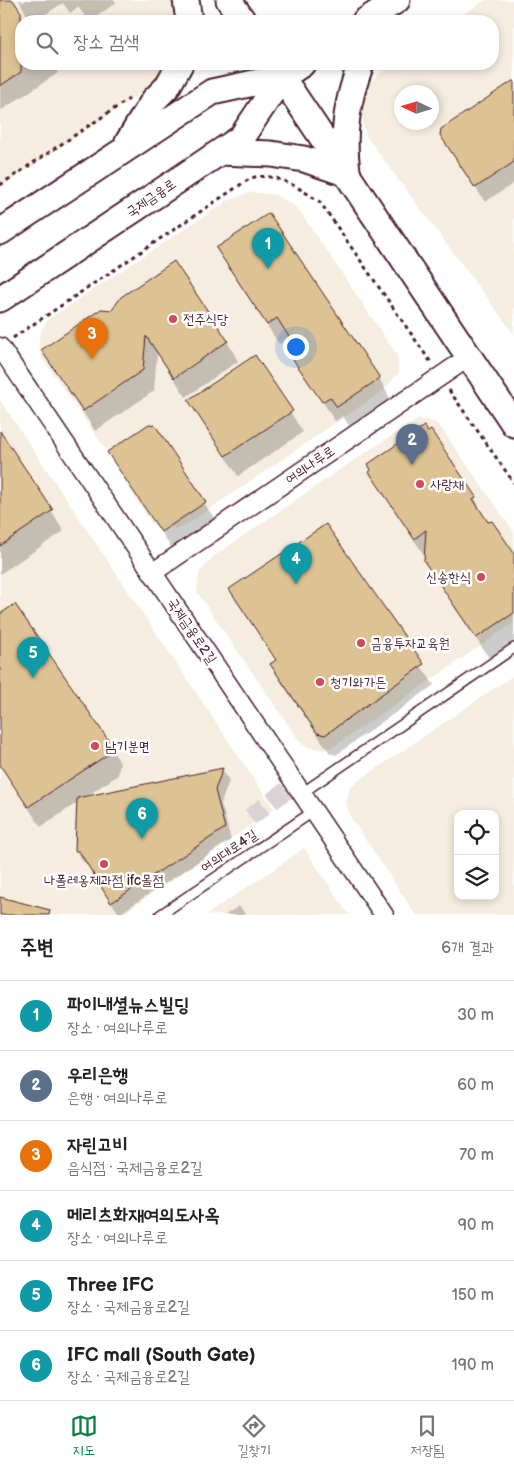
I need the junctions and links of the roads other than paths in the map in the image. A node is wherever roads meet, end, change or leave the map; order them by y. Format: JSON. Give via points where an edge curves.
{"nodes":[{"id":1,"x":186,"y":0,"type":"edge"},
{"id":2,"x":229,"y":0,"type":"edge"},
{"id":3,"x":392,"y":8,"type":"edge"},
{"id":4,"x":188,"y":15,"type":"edge"},
{"id":5,"x":239,"y":15,"type":"edge"},
{"id":6,"x":377,"y":15,"type":"edge"},
{"id":7,"x":177,"y":70,"type":"edge"},
{"id":8,"x":359,"y":70,"type":"edge"},
{"id":9,"x":277,"y":71,"type":"edge"},
{"id":10,"x":124,"y":149,"type":"junction"},
{"id":11,"x":220,"y":152,"type":"junction"},
{"id":12,"x":348,"y":174,"type":"junction"},
{"id":13,"x":0,"y":232,"type":"edge"},
{"id":14,"x":0,"y":299,"type":"edge"},
{"id":15,"x":4,"y":344,"type":"edge"},
{"id":16,"x":469,"y":357,"type":"junction"},
{"id":17,"x":514,"y":424,"type":"edge"},
{"id":18,"x":152,"y":573,"type":"junction"},
{"id":19,"x":514,"y":648,"type":"edge"},
{"id":20,"x":302,"y":793,"type":"junction"},
{"id":21,"x":314,"y":811,"type":"junction"},
{"id":22,"x":160,"y":915,"type":"edge"},
{"id":23,"x":384,"y":915,"type":"edge"}],
"edges":[{"from":1,"to":4,"type":"street"},
{"from":2,"to":5,"type":"street"},
{"from":3,"to":6,"type":"street"},
{"from":7,"to":10,"type":"street"},
{"from":8,"to":12,"type":"street","via":[[347,111],[344,144]]},
{"from":9,"to":10,"type":"street","name":"국제금융로","via":[[212,92]]},
{"from":9,"to":11,"type":"street","name":"국제금융로","via":[[241,138]]},
{"from":9,"to":12,"type":"street"},
{"from":10,"to":13,"type":"street","name":"국제금융로"},
{"from":11,"to":12,"type":"street","via":[[304,159]]},
{"from":11,"to":14,"type":"street","name":"국제금융로"},
{"from":12,"to":16,"type":"street"},
{"from":15,"to":18,"type":"street","name":"국제금융로2길"},
{"from":16,"to":17,"type":"street"},
{"from":16,"to":18,"type":"street","name":"여의나루로"},
{"from":18,"to":20,"type":"street","name":"국제금융로2길"},
{"from":19,"to":20,"type":"lane"},
{"from":20,"to":21,"type":"street","name":"국제금융로2길"},
{"from":21,"to":22,"type":"lane","name":"여의대로4길"},
{"from":21,"to":23,"type":"street","name":"국제금융로2길"}]}
